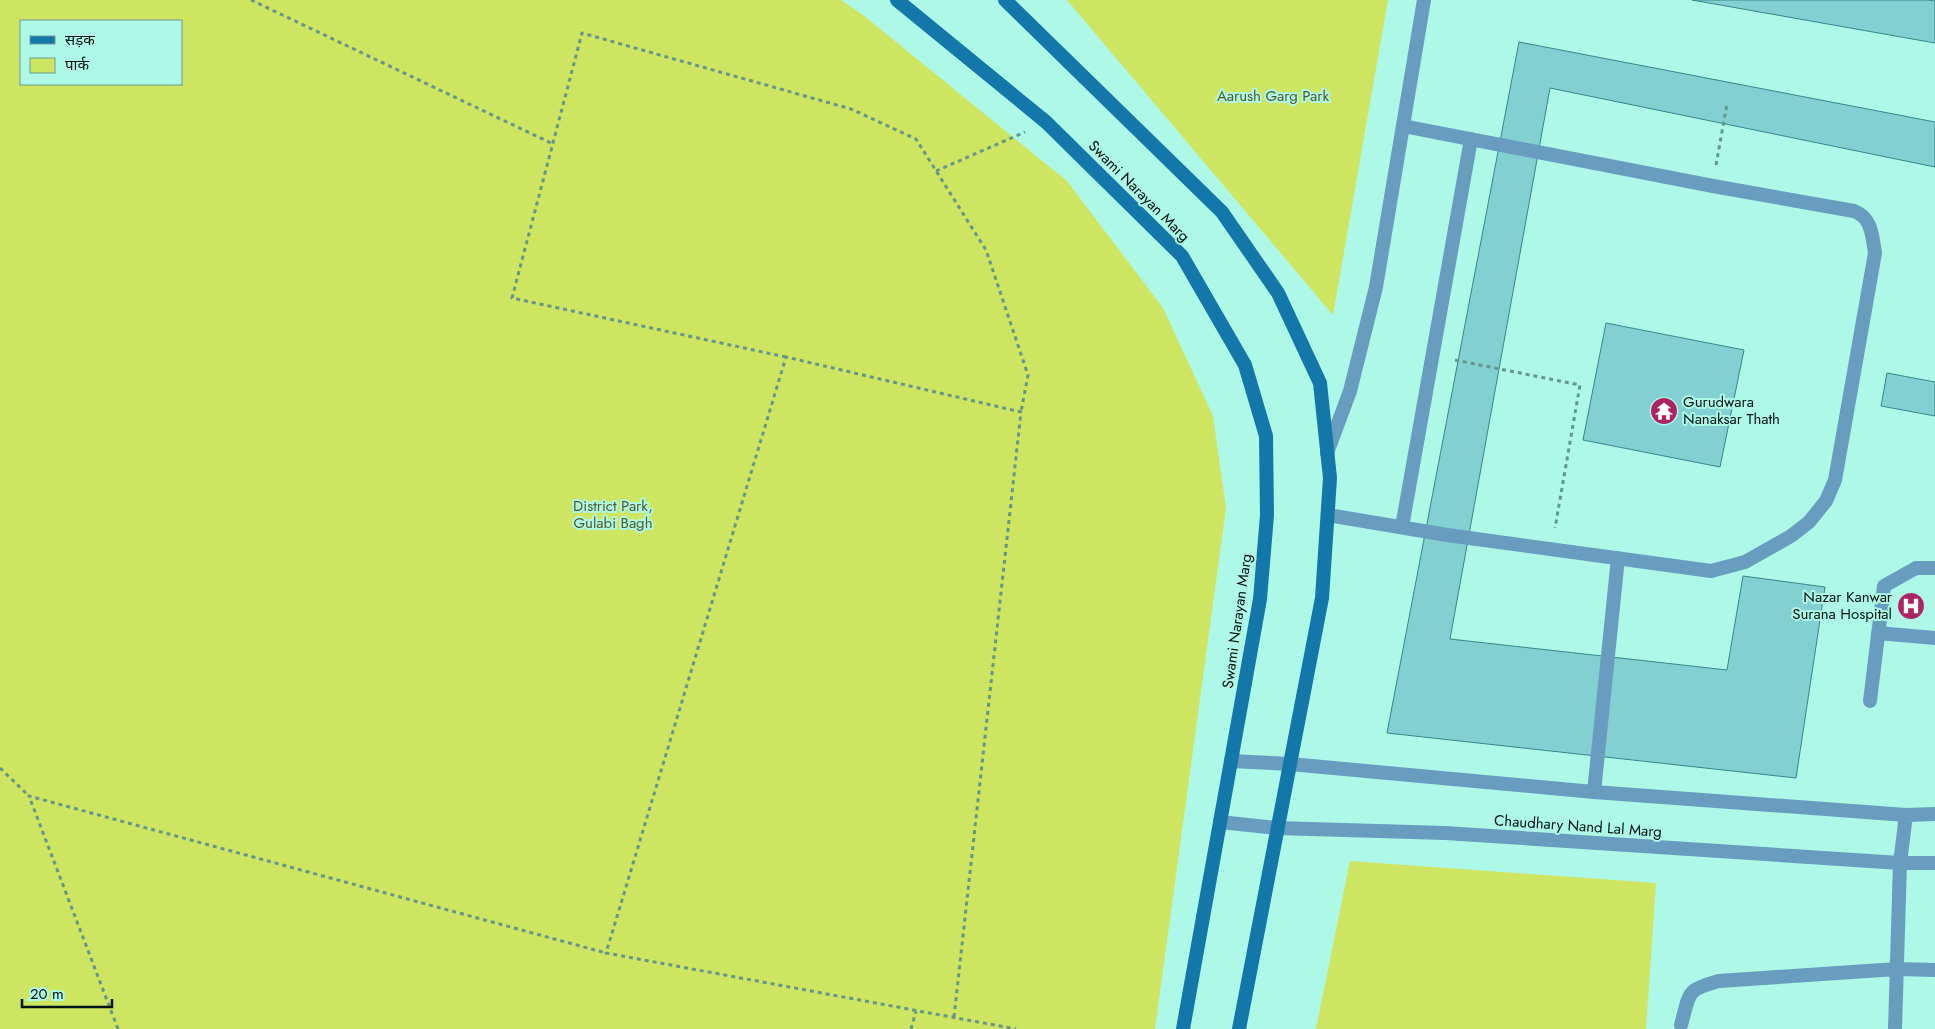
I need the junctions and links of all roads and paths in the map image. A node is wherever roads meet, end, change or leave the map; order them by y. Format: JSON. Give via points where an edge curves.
{"nodes":[{"id":1,"x":251,"y":0,"type":"edge"},
{"id":2,"x":897,"y":0,"type":"edge"},
{"id":3,"x":1005,"y":0,"type":"edge"},
{"id":4,"x":1424,"y":0,"type":"edge"},
{"id":5,"x":1727,"y":104,"type":"dead end"},
{"id":6,"x":1046,"y":122,"type":"junction"},
{"id":7,"x":1403,"y":126,"type":"junction"},
{"id":8,"x":1471,"y":138,"type":"junction"},
{"id":9,"x":553,"y":144,"type":"junction"},
{"id":10,"x":936,"y":171,"type":"junction"},
{"id":11,"x":1713,"y":186,"type":"junction"},
{"id":12,"x":1432,"y":356,"type":"junction"},
{"id":13,"x":786,"y":357,"type":"junction"},
{"id":14,"x":1021,"y":412,"type":"junction"},
{"id":15,"x":1327,"y":453,"type":"junction"},
{"id":16,"x":1328,"y":514,"type":"junction"},
{"id":17,"x":1402,"y":527,"type":"junction"},
{"id":18,"x":1552,"y":548,"type":"junction"},
{"id":19,"x":1618,"y":558,"type":"junction"},
{"id":20,"x":1935,"y":568,"type":"edge"},
{"id":21,"x":1878,"y":633,"type":"junction"},
{"id":22,"x":1935,"y":638,"type":"edge"},
{"id":23,"x":1870,"y":701,"type":"dead end"},
{"id":24,"x":1231,"y":761,"type":"junction"},
{"id":25,"x":1290,"y":764,"type":"junction"},
{"id":26,"x":0,"y":768,"type":"edge"},
{"id":27,"x":1594,"y":792,"type":"junction"},
{"id":28,"x":30,"y":796,"type":"junction"},
{"id":29,"x":1906,"y":814,"type":"junction"},
{"id":30,"x":1935,"y":814,"type":"edge"},
{"id":31,"x":1220,"y":822,"type":"junction"},
{"id":32,"x":1277,"y":828,"type":"junction"},
{"id":33,"x":1900,"y":863,"type":"junction"},
{"id":34,"x":1935,"y":863,"type":"edge"},
{"id":35,"x":606,"y":953,"type":"junction"},
{"id":36,"x":1897,"y":969,"type":"junction"},
{"id":37,"x":1935,"y":970,"type":"edge"},
{"id":38,"x":916,"y":1010,"type":"junction"},
{"id":39,"x":954,"y":1017,"type":"junction"},
{"id":40,"x":1682,"y":1026,"type":"dead end"},
{"id":41,"x":118,"y":1029,"type":"edge"},
{"id":42,"x":911,"y":1029,"type":"edge"},
{"id":43,"x":1016,"y":1029,"type":"edge"},
{"id":44,"x":1183,"y":1029,"type":"edge"},
{"id":45,"x":1240,"y":1029,"type":"edge"},
{"id":46,"x":1896,"y":1029,"type":"edge"}],
"edges":[{"from":1,"to":9,"type":"path"},
{"from":2,"to":6,"type":"main road","name":"Swami Narayan Marg"},
{"from":3,"to":15,"type":"main road","via":[[1222,212],[1278,292],[1320,383]]},
{"from":4,"to":7,"type":"street"},
{"from":5,"to":11,"type":"path"},
{"from":6,"to":10,"type":"path"},
{"from":6,"to":24,"type":"main road","name":"Swami Narayan Marg","via":[[1182,256],[1244,365],[1266,436],[1267,516],[1260,599]]},
{"from":7,"to":8,"type":"street"},
{"from":7,"to":15,"type":"street","via":[[1376,287],[1350,392]]},
{"from":8,"to":11,"type":"street"},
{"from":8,"to":12,"type":"street"},
{"from":9,"to":10,"type":"path","via":[[582,33],[850,109],[916,139]]},
{"from":9,"to":13,"type":"path","via":[[512,298]]},
{"from":10,"to":14,"type":"path","via":[[986,250],[1028,375]]},
{"from":11,"to":19,"type":"street","via":[[1854,211],[1863,214],[1870,224],[1875,253],[1834,480],[1826,501],[1809,522],[1745,562],[1711,571]]},
{"from":12,"to":17,"type":"street"},
{"from":12,"to":18,"type":"path","via":[[1580,385]]},
{"from":13,"to":14,"type":"path"},
{"from":13,"to":35,"type":"path"},
{"from":14,"to":39,"type":"path"},
{"from":15,"to":16,"type":"main road","via":[[1330,478]]},
{"from":16,"to":17,"type":"street"},
{"from":16,"to":25,"type":"main road","via":[[1322,598]]},
{"from":17,"to":18,"type":"street"},
{"from":18,"to":19,"type":"street"},
{"from":19,"to":27,"type":"street"},
{"from":20,"to":21,"type":"street","via":[[1916,568],[1884,586]]},
{"from":21,"to":22,"type":"street"},
{"from":21,"to":23,"type":"street"},
{"from":24,"to":25,"type":"street"},
{"from":24,"to":31,"type":"main road","name":"Swami Narayan Marg"},
{"from":25,"to":27,"type":"street"},
{"from":25,"to":32,"type":"main road"},
{"from":26,"to":28,"type":"path"},
{"from":27,"to":29,"type":"street"},
{"from":28,"to":35,"type":"path"},
{"from":28,"to":41,"type":"path"},
{"from":29,"to":30,"type":"street"},
{"from":29,"to":33,"type":"street"},
{"from":31,"to":32,"type":"street","name":"Chaudhary Nand Lal Marg"},
{"from":31,"to":44,"type":"main road","name":"Swami Narayan Marg"},
{"from":32,"to":33,"type":"street","name":"Chaudhary Nand Lal Marg","via":[[1444,833]]},
{"from":32,"to":45,"type":"main road"},
{"from":33,"to":34,"type":"street","name":"Chaudhary Nand Lal Marg"},
{"from":33,"to":36,"type":"street"},
{"from":35,"to":38,"type":"path"},
{"from":36,"to":37,"type":"street"},
{"from":36,"to":40,"type":"street","via":[[1720,981],[1699,986],[1690,994]]},
{"from":36,"to":46,"type":"street"},
{"from":38,"to":39,"type":"path"},
{"from":38,"to":42,"type":"path"},
{"from":39,"to":43,"type":"path"}]}
